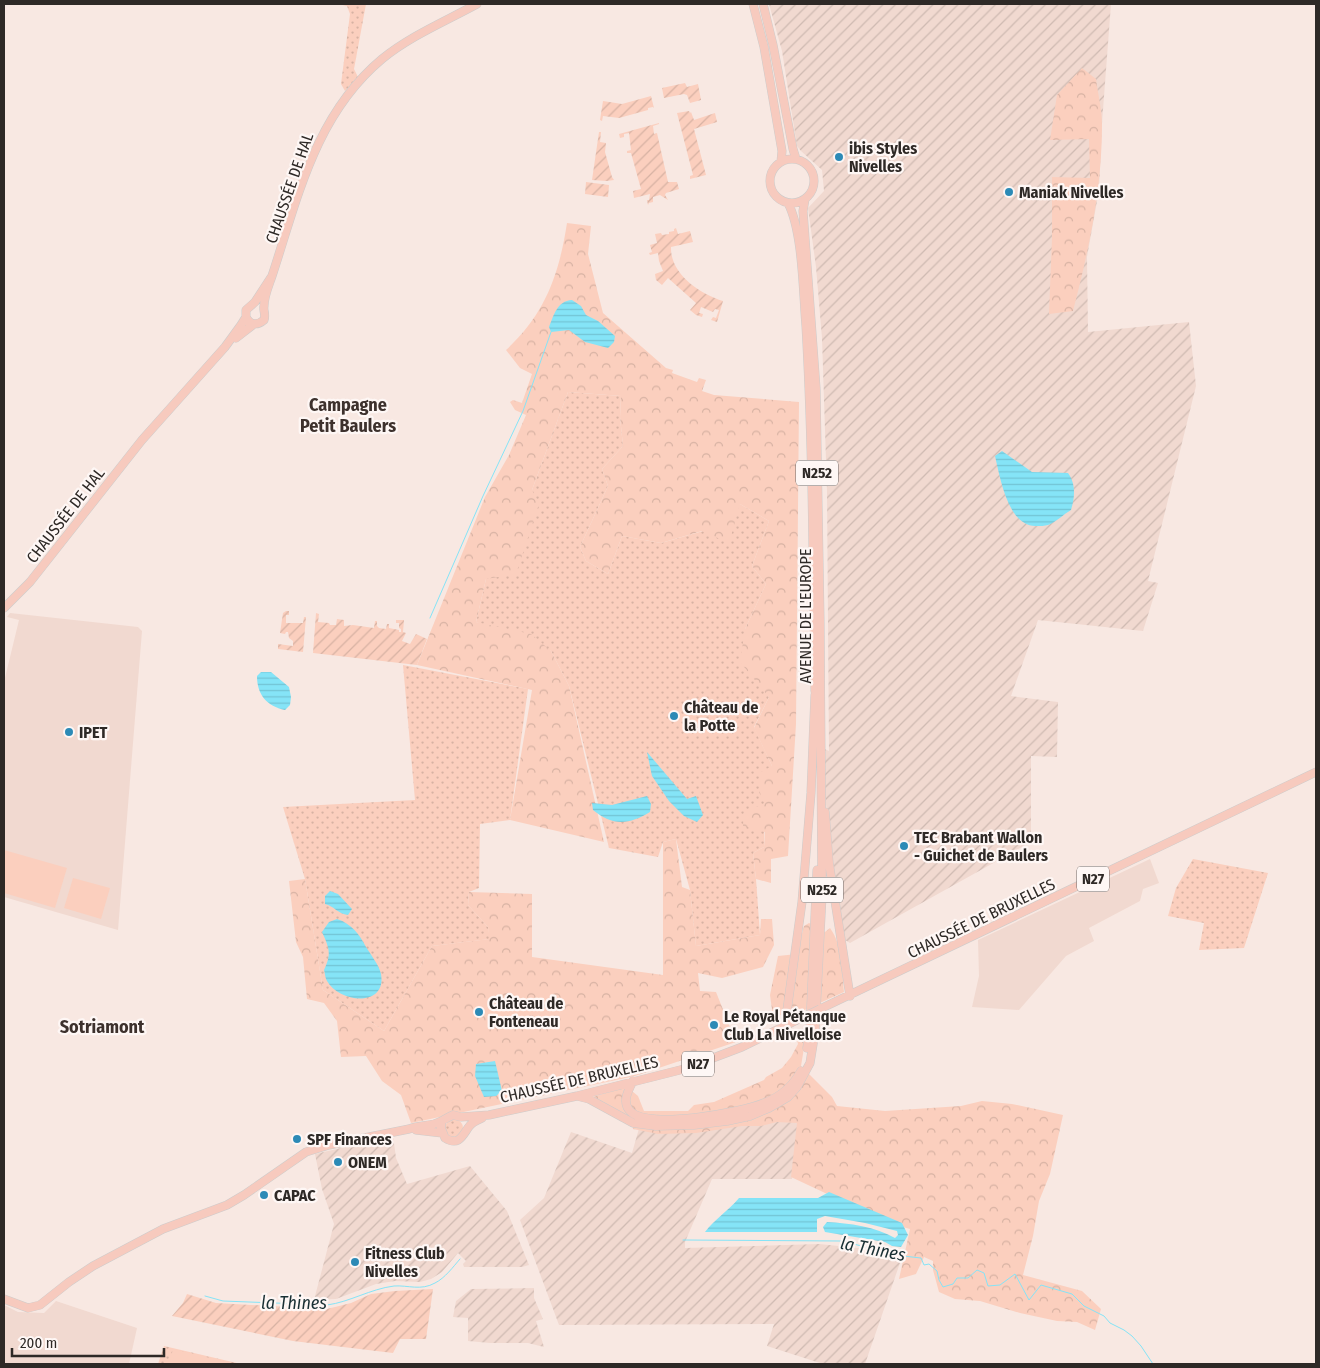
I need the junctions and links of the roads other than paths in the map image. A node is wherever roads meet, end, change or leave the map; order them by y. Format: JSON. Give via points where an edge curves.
{"nodes":[{"id":1,"x":477,"y":4,"type":"edge"},
{"id":2,"x":753,"y":4,"type":"edge"},
{"id":3,"x":762,"y":4,"type":"edge"},
{"id":4,"x":796,"y":159,"type":"junction"},
{"id":5,"x":781,"y":162,"type":"junction"},
{"id":6,"x":805,"y":199,"type":"junction"},
{"id":7,"x":788,"y":203,"type":"junction"},
{"id":8,"x":272,"y":276,"type":"junction"},
{"id":9,"x":251,"y":305,"type":"junction"},
{"id":10,"x":263,"y":307,"type":"junction"},
{"id":11,"x":246,"y":317,"type":"junction"},
{"id":12,"x":254,"y":324,"type":"junction"},
{"id":13,"x":224,"y":347,"type":"junction"},
{"id":14,"x":4,"y":608,"type":"edge"},
{"id":15,"x":815,"y":695,"type":"junction"},
{"id":16,"x":820,"y":748,"type":"junction"},
{"id":17,"x":1316,"y":772,"type":"edge"},
{"id":18,"x":850,"y":996,"type":"junction"},
{"id":19,"x":785,"y":1025,"type":"junction"},
{"id":20,"x":812,"y":1030,"type":"junction"},
{"id":21,"x":634,"y":1081,"type":"junction"},
{"id":22,"x":578,"y":1096,"type":"junction"},
{"id":23,"x":489,"y":1115,"type":"junction"},
{"id":24,"x":461,"y":1118,"type":"junction"},
{"id":25,"x":442,"y":1121,"type":"junction"},
{"id":26,"x":409,"y":1129,"type":"junction"},
{"id":27,"x":467,"y":1129,"type":"junction"},
{"id":28,"x":442,"y":1133,"type":"junction"},
{"id":29,"x":4,"y":1299,"type":"edge"}],
"edges":[{"from":1,"to":8,"type":"main road","name":"CHAUSSÉE DE HAL","via":[[399,47],[365,74],[348,93],[324,129],[312,157]]},
{"from":2,"to":5,"type":"main road","via":[[764,48],[782,151]]},
{"from":3,"to":4,"type":"main road"},
{"from":4,"to":5,"type":"main road"},
{"from":4,"to":6,"type":"main road","number":"N252","via":[[813,173],[813,189]]},
{"from":5,"to":7,"type":"main road","via":[[770,178],[771,188],[780,200]]},
{"from":6,"to":7,"type":"main road"},
{"from":6,"to":16,"type":"main road","name":"AVENUE DE L'EUROPE","number":"N252","via":[[803,211],[816,388]]},
{"from":7,"to":15,"type":"main road","name":"AVENUE DE L'EUROPE","number":"N252","via":[[800,252],[809,380]]},
{"from":8,"to":9,"type":"main road","name":"CHAUSSÉE DE HAL"},
{"from":8,"to":10,"type":"main road","name":"CHAUSSÉE DE HAL"},
{"from":9,"to":10,"type":"main road"},
{"from":9,"to":11,"type":"main road","name":"CHAUSSÉE DE HAL","via":[[246,310]]},
{"from":10,"to":12,"type":"main road","name":"CHAUSSÉE DE HAL","via":[[264,320]]},
{"from":11,"to":12,"type":"main road"},
{"from":11,"to":13,"type":"main road","name":"CHAUSSÉE DE HAL"},
{"from":12,"to":13,"type":"main road","name":"CHAUSSÉE DE HAL"},
{"from":13,"to":14,"type":"main road","name":"CHAUSSÉE DE HAL","via":[[142,440],[30,582]]},
{"from":15,"to":19,"type":"main road","via":[[802,902]]},
{"from":15,"to":20,"type":"main road","name":"AVENUE DE L'EUROPE","number":"N252","via":[[817,864]]},
{"from":16,"to":18,"type":"main road","via":[[829,863]]},
{"from":16,"to":20,"type":"main road","name":"AVENUE DE L'EUROPE","number":"N252","via":[[822,896]]},
{"from":17,"to":18,"type":"main road","name":"CHAUSSÉE DE BRUXELLES","number":"N27"},
{"from":18,"to":19,"type":"main road","name":"CHAUSSÉE DE BRUXELLES","number":"N27","bridge":true},
{"from":19,"to":21,"type":"main road","name":"CHAUSSÉE DE BRUXELLES","number":"N27","via":[[700,1064]]},
{"from":20,"to":21,"type":"main road","via":[[805,1061],[791,1086],[782,1094],[745,1110],[689,1119],[638,1117],[626,1104],[626,1096]]},
{"from":20,"to":22,"type":"main road","via":[[810,1063],[797,1087],[782,1100],[750,1116],[694,1125],[656,1126],[633,1122]]},
{"from":21,"to":22,"type":"main road","name":"CHAUSSÉE DE BRUXELLES","number":"N27"},
{"from":22,"to":23,"type":"main road","name":"CHAUSSÉE DE BRUXELLES","number":"N27"},
{"from":23,"to":24,"type":"main road","number":"N27"},
{"from":23,"to":27,"type":"main road","number":"N27"},
{"from":24,"to":25,"type":"main road","number":"N27","via":[[454,1116]]},
{"from":24,"to":27,"type":"main road"},
{"from":25,"to":26,"type":"main road","number":"N27"},
{"from":25,"to":28,"type":"main road"},
{"from":26,"to":28,"type":"main road","number":"N27"},
{"from":26,"to":29,"type":"main road","number":"N27","via":[[329,1144],[306,1152],[227,1205],[163,1229],[84,1272],[40,1305],[24,1307]]},
{"from":27,"to":28,"type":"main road","number":"N27","via":[[456,1141],[449,1140]]}]}
